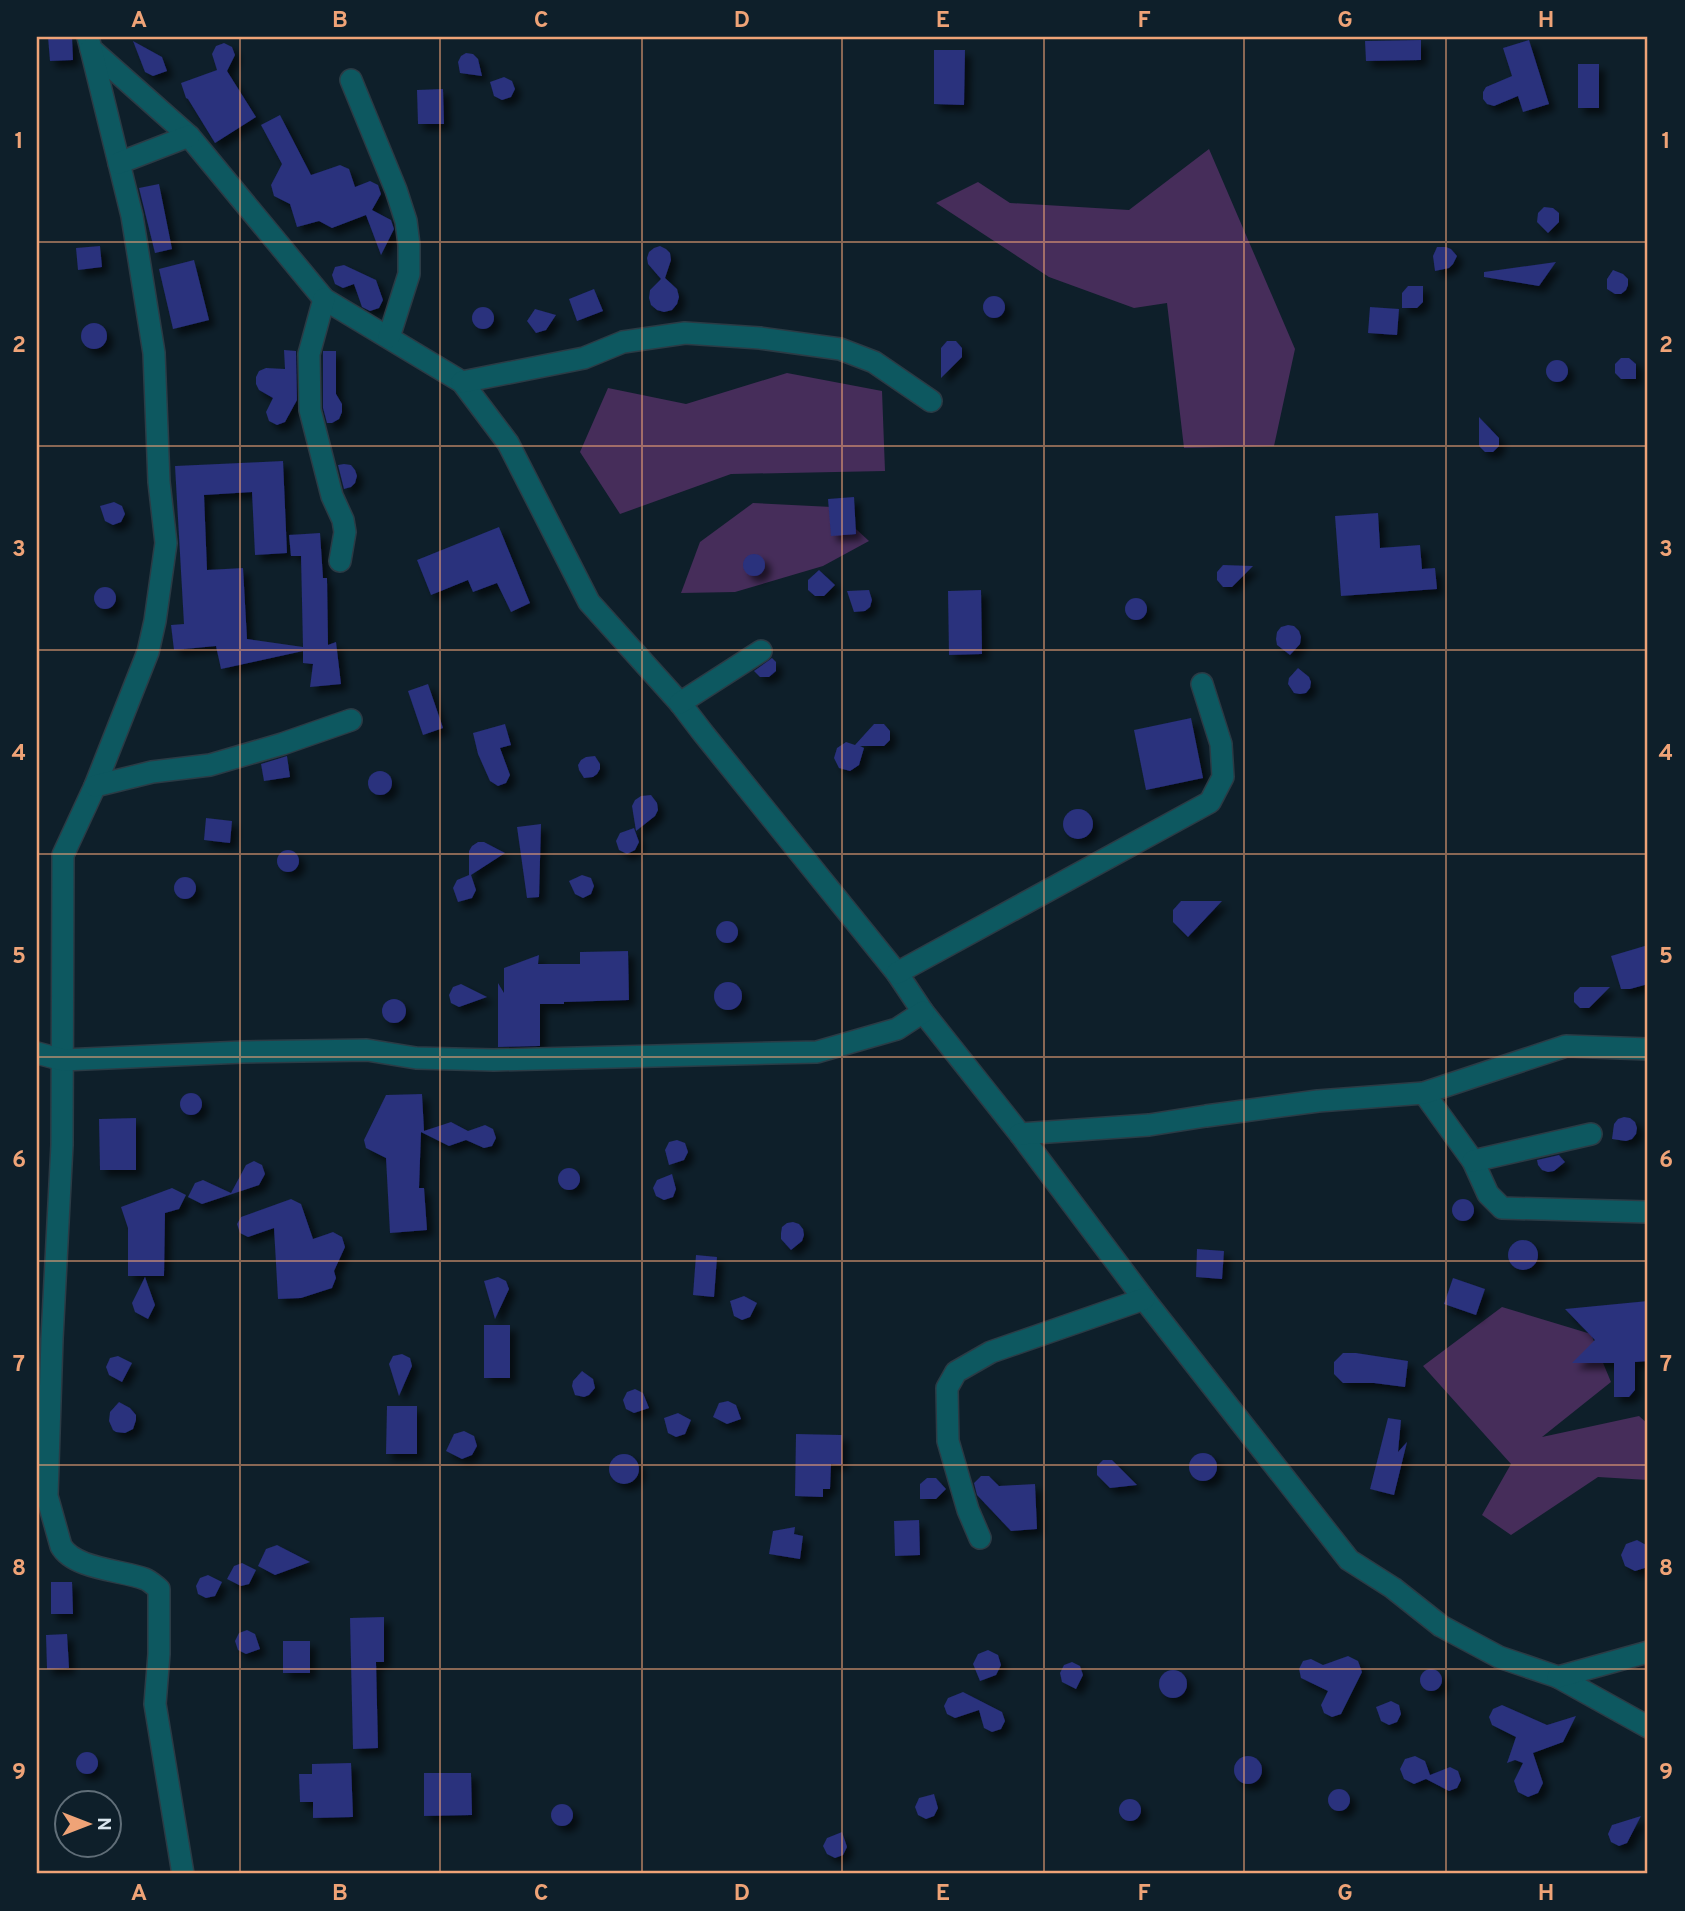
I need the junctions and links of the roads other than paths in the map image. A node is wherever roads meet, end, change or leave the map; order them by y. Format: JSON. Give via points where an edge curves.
{"nodes":[{"id":1,"x":90,"y":43,"type":"edge"},
{"id":2,"x":351,"y":80,"type":"dead end"},
{"id":3,"x":190,"y":136,"type":"junction"},
{"id":4,"x":119,"y":163,"type":"junction"},
{"id":5,"x":324,"y":299,"type":"junction"},
{"id":6,"x":389,"y":337,"type":"junction"},
{"id":7,"x":462,"y":382,"type":"junction"},
{"id":8,"x":931,"y":401,"type":"dead end"},
{"id":9,"x":340,"y":561,"type":"dead end"},
{"id":10,"x":761,"y":651,"type":"dead end"},
{"id":11,"x":1202,"y":684,"type":"dead end"},
{"id":12,"x":680,"y":703,"type":"junction"},
{"id":13,"x":351,"y":720,"type":"dead end"},
{"id":14,"x":95,"y":786,"type":"junction"},
{"id":15,"x":897,"y":973,"type":"junction"},
{"id":16,"x":923,"y":1012,"type":"junction"},
{"id":17,"x":1648,"y":1049,"type":"edge"},
{"id":18,"x":37,"y":1053,"type":"edge"},
{"id":19,"x":63,"y":1060,"type":"junction"},
{"id":20,"x":1424,"y":1093,"type":"junction"},
{"id":21,"x":1020,"y":1134,"type":"junction"},
{"id":22,"x":1591,"y":1134,"type":"dead end"},
{"id":23,"x":1473,"y":1160,"type":"junction"},
{"id":24,"x":1648,"y":1212,"type":"edge"},
{"id":25,"x":1144,"y":1299,"type":"junction"},
{"id":26,"x":980,"y":1538,"type":"dead end"},
{"id":27,"x":1648,"y":1651,"type":"edge"},
{"id":28,"x":1558,"y":1676,"type":"junction"},
{"id":29,"x":1648,"y":1727,"type":"edge"},
{"id":30,"x":183,"y":1874,"type":"edge"}],
"edges":[{"from":1,"to":3,"type":"street"},
{"from":1,"to":4,"type":"street"},
{"from":2,"to":6,"type":"street","via":[[406,221],[409,274]]},
{"from":3,"to":4,"type":"street"},
{"from":3,"to":5,"type":"street"},
{"from":4,"to":14,"type":"street","via":[[154,353],[166,543],[148,652]]},
{"from":5,"to":6,"type":"street"},
{"from":5,"to":9,"type":"street","via":[[309,354],[310,410],[331,496],[344,520]]},
{"from":6,"to":7,"type":"street"},
{"from":7,"to":8,"type":"street","via":[[584,358],[623,342],[685,333],[840,349],[874,362]]},
{"from":7,"to":12,"type":"street","via":[[509,443],[589,602]]},
{"from":10,"to":12,"type":"street"},
{"from":11,"to":15,"type":"street","via":[[1221,744],[1223,777],[1210,802]]},
{"from":12,"to":15,"type":"street"},
{"from":13,"to":14,"type":"street","via":[[210,765],[152,772]]},
{"from":14,"to":19,"type":"street","via":[[62,855]]},
{"from":15,"to":16,"type":"street"},
{"from":16,"to":19,"type":"street","via":[[897,1029],[817,1052],[494,1060],[416,1058],[367,1050]]},
{"from":16,"to":21,"type":"street"},
{"from":17,"to":20,"type":"street","via":[[1566,1046]]},
{"from":18,"to":19,"type":"street"},
{"from":19,"to":30,"type":"street","via":[[47,1496],[65,1553],[148,1580],[159,1589],[155,1704]]},
{"from":20,"to":21,"type":"street","via":[[1318,1101],[1149,1125]]},
{"from":20,"to":23,"type":"street"},
{"from":21,"to":25,"type":"street"},
{"from":22,"to":23,"type":"street"},
{"from":23,"to":24,"type":"street","via":[[1488,1194],[1502,1208]]},
{"from":25,"to":26,"type":"street","via":[[991,1352],[956,1372],[947,1388],[948,1441]]},
{"from":25,"to":28,"type":"street","via":[[1349,1560],[1441,1626],[1499,1657]]},
{"from":27,"to":28,"type":"street"},
{"from":28,"to":29,"type":"street"}]}
